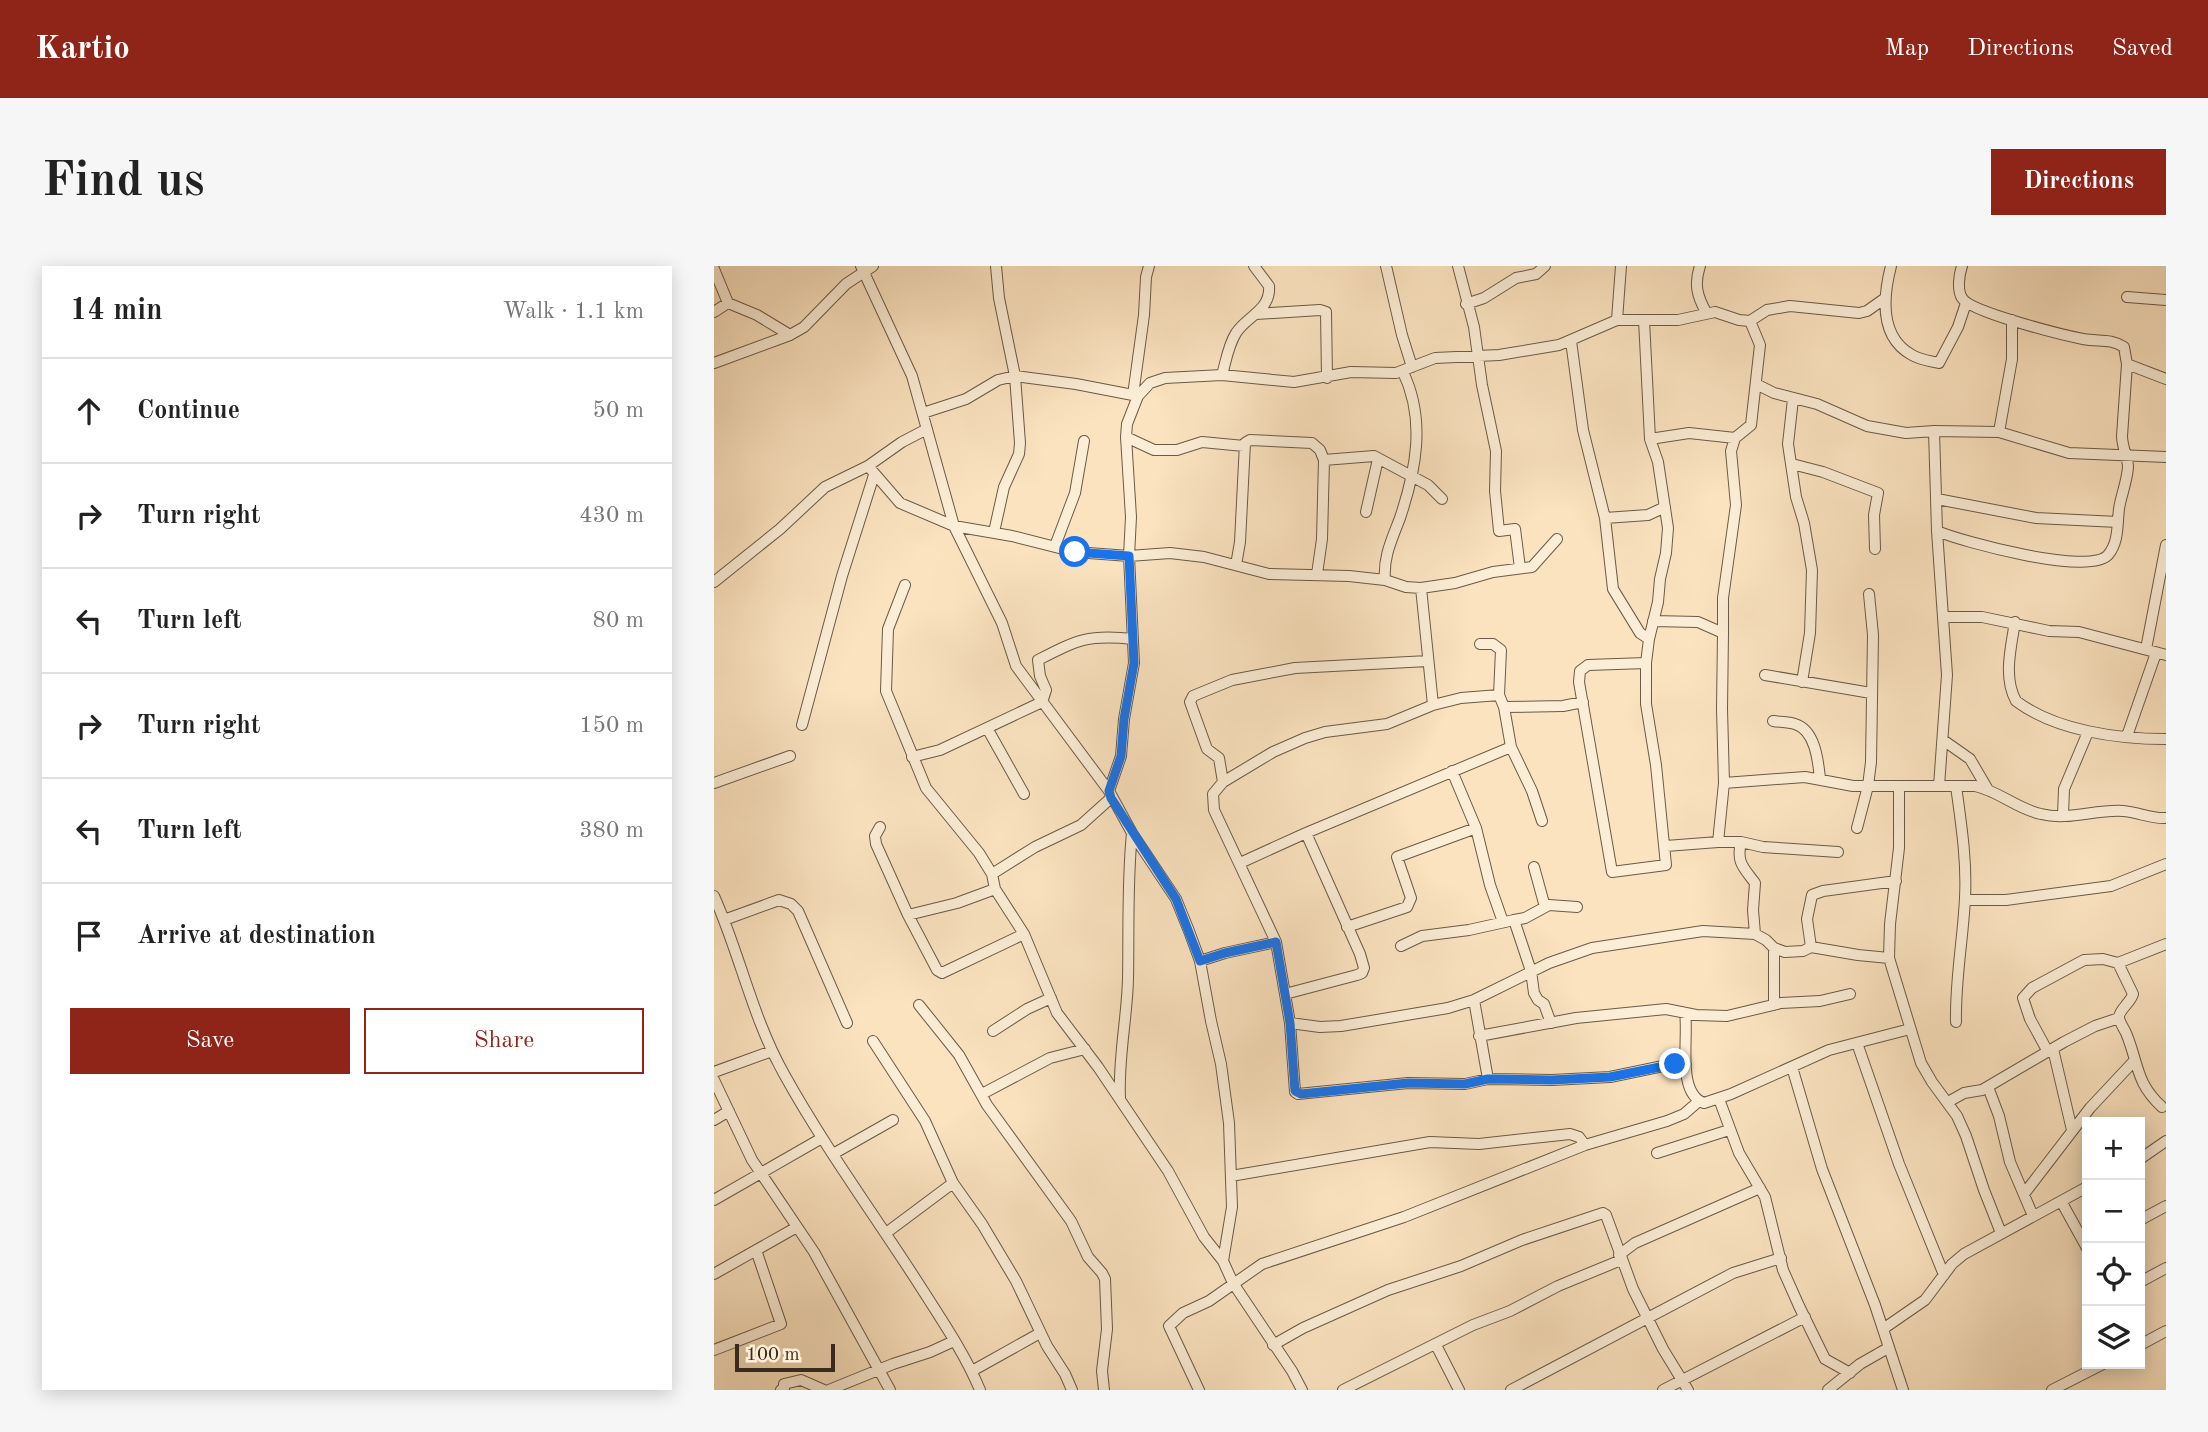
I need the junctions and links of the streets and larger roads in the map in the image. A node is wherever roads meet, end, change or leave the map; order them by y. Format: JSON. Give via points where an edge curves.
{"nodes":[{"id":1,"x":996,"y":266,"type":"edge"},
{"id":2,"x":1149,"y":266,"type":"edge"},
{"id":3,"x":1254,"y":266,"type":"edge"},
{"id":4,"x":1386,"y":266,"type":"edge"},
{"id":5,"x":1458,"y":266,"type":"edge"},
{"id":6,"x":1545,"y":266,"type":"edge"},
{"id":7,"x":1621,"y":266,"type":"edge"},
{"id":8,"x":1700,"y":266,"type":"edge"},
{"id":9,"x":1891,"y":266,"type":"edge"},
{"id":10,"x":1962,"y":266,"type":"edge"},
{"id":11,"x":866,"y":268,"type":"edge"},
{"id":12,"x":714,"y":269,"type":"edge"},
{"id":13,"x":2127,"y":297,"type":"dead end"},
{"id":14,"x":1884,"y":299,"type":"junction"},
{"id":15,"x":2166,"y":300,"type":"edge"},
{"id":16,"x":728,"y":303,"type":"junction"},
{"id":17,"x":1966,"y":303,"type":"junction"},
{"id":18,"x":1466,"y":304,"type":"junction"},
{"id":19,"x":714,"y":312,"type":"edge"},
{"id":20,"x":1706,"y":312,"type":"junction"},
{"id":21,"x":1256,"y":314,"type":"junction"},
{"id":22,"x":1617,"y":320,"type":"junction"},
{"id":23,"x":1644,"y":320,"type":"junction"},
{"id":24,"x":2012,"y":320,"type":"junction"},
{"id":25,"x":1750,"y":321,"type":"junction"},
{"id":26,"x":790,"y":335,"type":"junction"},
{"id":27,"x":1572,"y":341,"type":"junction"},
{"id":28,"x":1477,"y":355,"type":"junction"},
{"id":29,"x":714,"y":363,"type":"edge"},
{"id":30,"x":2127,"y":364,"type":"junction"},
{"id":31,"x":1408,"y":370,"type":"junction"},
{"id":32,"x":1222,"y":375,"type":"junction"},
{"id":33,"x":1015,"y":376,"type":"junction"},
{"id":34,"x":1327,"y":378,"type":"junction"},
{"id":35,"x":2166,"y":379,"type":"edge"},
{"id":36,"x":1756,"y":384,"type":"junction"},
{"id":37,"x":1135,"y":395,"type":"junction"},
{"id":38,"x":1793,"y":399,"type":"junction"},
{"id":39,"x":923,"y":413,"type":"junction"},
{"id":40,"x":927,"y":429,"type":"junction"},
{"id":41,"x":1934,"y":431,"type":"junction"},
{"id":42,"x":1999,"y":432,"type":"junction"},
{"id":43,"x":1126,"y":437,"type":"junction"},
{"id":44,"x":1735,"y":438,"type":"junction"},
{"id":45,"x":1650,"y":439,"type":"junction"},
{"id":46,"x":1084,"y":442,"type":"dead end"},
{"id":47,"x":1244,"y":446,"type":"junction"},
{"id":48,"x":2124,"y":455,"type":"junction"},
{"id":49,"x":2166,"y":457,"type":"edge"},
{"id":50,"x":1378,"y":459,"type":"junction"},
{"id":51,"x":1324,"y":460,"type":"junction"},
{"id":52,"x":1792,"y":464,"type":"junction"},
{"id":53,"x":871,"y":470,"type":"junction"},
{"id":54,"x":1412,"y":478,"type":"junction"},
{"id":55,"x":1442,"y":499,"type":"dead end"},
{"id":56,"x":1937,"y":499,"type":"junction"},
{"id":57,"x":1665,"y":507,"type":"junction"},
{"id":58,"x":1366,"y":512,"type":"dead end"},
{"id":59,"x":1605,"y":518,"type":"junction"},
{"id":60,"x":2118,"y":522,"type":"junction"},
{"id":61,"x":954,"y":526,"type":"junction"},
{"id":62,"x":1937,"y":531,"type":"junction"},
{"id":63,"x":994,"y":532,"type":"junction"},
{"id":64,"x":1557,"y":539,"type":"dead end"},
{"id":65,"x":2166,"y":545,"type":"edge"},
{"id":66,"x":1055,"y":546,"type":"junction"},
{"id":67,"x":1875,"y":550,"type":"dead end"},
{"id":68,"x":1129,"y":556,"type":"junction"},
{"id":69,"x":1236,"y":565,"type":"junction"},
{"id":70,"x":1520,"y":568,"type":"junction"},
{"id":71,"x":1317,"y":574,"type":"junction"},
{"id":72,"x":1385,"y":580,"type":"junction"},
{"id":73,"x":714,"y":582,"type":"edge"},
{"id":74,"x":905,"y":585,"type":"dead end"},
{"id":75,"x":1421,"y":588,"type":"junction"},
{"id":76,"x":1869,"y":594,"type":"dead end"},
{"id":77,"x":2166,"y":607,"type":"edge"},
{"id":78,"x":2154,"y":609,"type":"junction"},
{"id":79,"x":1944,"y":617,"type":"junction"},
{"id":80,"x":1653,"y":621,"type":"junction"},
{"id":81,"x":2015,"y":622,"type":"junction"},
{"id":82,"x":1723,"y":633,"type":"junction"},
{"id":83,"x":1133,"y":639,"type":"junction"},
{"id":84,"x":1649,"y":639,"type":"junction"},
{"id":85,"x":1480,"y":644,"type":"dead end"},
{"id":86,"x":2156,"y":653,"type":"edge"},
{"id":87,"x":1427,"y":661,"type":"junction"},
{"id":88,"x":1646,"y":663,"type":"junction"},
{"id":89,"x":1765,"y":675,"type":"dead end"},
{"id":90,"x":1802,"y":682,"type":"junction"},
{"id":91,"x":1871,"y":693,"type":"junction"},
{"id":92,"x":1499,"y":695,"type":"junction"},
{"id":93,"x":1042,"y":702,"type":"junction"},
{"id":94,"x":1583,"y":702,"type":"junction"},
{"id":95,"x":1433,"y":705,"type":"junction"},
{"id":96,"x":1504,"y":707,"type":"junction"},
{"id":97,"x":1773,"y":721,"type":"dead end"},
{"id":98,"x":802,"y":725,"type":"dead end"},
{"id":99,"x":987,"y":728,"type":"junction"},
{"id":100,"x":2088,"y":732,"type":"junction"},
{"id":101,"x":2127,"y":736,"type":"junction"},
{"id":102,"x":2166,"y":739,"type":"edge"},
{"id":103,"x":1943,"y":740,"type":"junction"},
{"id":104,"x":1511,"y":747,"type":"junction"},
{"id":105,"x":790,"y":756,"type":"dead end"},
{"id":106,"x":912,"y":757,"type":"junction"},
{"id":107,"x":1452,"y":771,"type":"junction"},
{"id":108,"x":1820,"y":778,"type":"junction"},
{"id":109,"x":1223,"y":782,"type":"junction"},
{"id":110,"x":714,"y":783,"type":"edge"},
{"id":111,"x":1724,"y":783,"type":"junction"},
{"id":112,"x":1868,"y":786,"type":"junction"},
{"id":113,"x":1899,"y":786,"type":"junction"},
{"id":114,"x":1939,"y":786,"type":"junction"},
{"id":115,"x":1956,"y":786,"type":"junction"},
{"id":116,"x":1987,"y":788,"type":"junction"},
{"id":117,"x":1024,"y":794,"type":"dead end"},
{"id":118,"x":1110,"y":795,"type":"junction"},
{"id":119,"x":2063,"y":816,"type":"junction"},
{"id":120,"x":2166,"y":818,"type":"edge"},
{"id":121,"x":1542,"y":821,"type":"dead end"},
{"id":122,"x":880,"y":827,"type":"dead end"},
{"id":123,"x":1476,"y":828,"type":"junction"},
{"id":124,"x":1857,"y":828,"type":"dead end"},
{"id":125,"x":1132,"y":833,"type":"junction"},
{"id":126,"x":1306,"y":833,"type":"junction"},
{"id":127,"x":1718,"y":842,"type":"junction"},
{"id":128,"x":1741,"y":842,"type":"junction"},
{"id":129,"x":1666,"y":846,"type":"junction"},
{"id":130,"x":1838,"y":852,"type":"dead end"},
{"id":131,"x":1240,"y":863,"type":"junction"},
{"id":132,"x":2166,"y":864,"type":"edge"},
{"id":133,"x":1534,"y":867,"type":"dead end"},
{"id":134,"x":992,"y":874,"type":"junction"},
{"id":135,"x":1896,"y":881,"type":"junction"},
{"id":136,"x":995,"y":889,"type":"junction"},
{"id":137,"x":714,"y":896,"type":"edge"},
{"id":138,"x":1965,"y":900,"type":"junction"},
{"id":139,"x":1545,"y":907,"type":"junction"},
{"id":140,"x":1577,"y":907,"type":"dead end"},
{"id":141,"x":908,"y":915,"type":"junction"},
{"id":142,"x":724,"y":920,"type":"junction"},
{"id":143,"x":1514,"y":920,"type":"junction"},
{"id":144,"x":1503,"y":922,"type":"junction"},
{"id":145,"x":1347,"y":927,"type":"junction"},
{"id":146,"x":1024,"y":934,"type":"junction"},
{"id":147,"x":1755,"y":934,"type":"junction"},
{"id":148,"x":1276,"y":942,"type":"junction"},
{"id":149,"x":2166,"y":944,"type":"edge"},
{"id":150,"x":1401,"y":946,"type":"dead end"},
{"id":151,"x":1811,"y":947,"type":"junction"},
{"id":152,"x":1774,"y":948,"type":"junction"},
{"id":153,"x":1889,"y":958,"type":"junction"},
{"id":154,"x":1200,"y":961,"type":"junction"},
{"id":155,"x":2118,"y":963,"type":"junction"},
{"id":156,"x":1531,"y":971,"type":"junction"},
{"id":157,"x":1285,"y":994,"type":"junction"},
{"id":158,"x":1850,"y":994,"type":"dead end"},
{"id":159,"x":1051,"y":998,"type":"junction"},
{"id":160,"x":1474,"y":1000,"type":"junction"},
{"id":161,"x":1774,"y":1004,"type":"junction"},
{"id":162,"x":919,"y":1005,"type":"dead end"},
{"id":163,"x":1685,"y":1013,"type":"junction"},
{"id":164,"x":2119,"y":1018,"type":"junction"},
{"id":165,"x":1956,"y":1022,"type":"dead end"},
{"id":166,"x":847,"y":1023,"type":"dead end"},
{"id":167,"x":1290,"y":1023,"type":"junction"},
{"id":168,"x":1552,"y":1024,"type":"junction"},
{"id":169,"x":1910,"y":1029,"type":"junction"},
{"id":170,"x":993,"y":1031,"type":"dead end"},
{"id":171,"x":1479,"y":1036,"type":"junction"},
{"id":172,"x":873,"y":1041,"type":"dead end"},
{"id":173,"x":1857,"y":1043,"type":"junction"},
{"id":174,"x":1085,"y":1049,"type":"junction"},
{"id":175,"x":2050,"y":1050,"type":"junction"},
{"id":176,"x":772,"y":1051,"type":"junction"},
{"id":177,"x":2134,"y":1061,"type":"junction"},
{"id":178,"x":1686,"y":1064,"type":"junction"},
{"id":179,"x":1792,"y":1067,"type":"junction"},
{"id":180,"x":714,"y":1072,"type":"edge"},
{"id":181,"x":1488,"y":1079,"type":"junction"},
{"id":182,"x":714,"y":1080,"type":"edge"},
{"id":183,"x":1988,"y":1087,"type":"junction"},
{"id":184,"x":982,"y":1094,"type":"junction"},
{"id":185,"x":1718,"y":1099,"type":"junction"},
{"id":186,"x":1120,"y":1100,"type":"junction"},
{"id":187,"x":1699,"y":1101,"type":"junction"},
{"id":188,"x":1948,"y":1102,"type":"junction"},
{"id":189,"x":2165,"y":1107,"type":"edge"},
{"id":190,"x":729,"y":1111,"type":"junction"},
{"id":191,"x":714,"y":1120,"type":"edge"},
{"id":192,"x":893,"y":1120,"type":"dead end"},
{"id":193,"x":1729,"y":1130,"type":"junction"},
{"id":194,"x":2072,"y":1130,"type":"junction"},
{"id":195,"x":822,"y":1138,"type":"junction"},
{"id":196,"x":2166,"y":1141,"type":"edge"},
{"id":197,"x":1585,"y":1145,"type":"junction"},
{"id":198,"x":1657,"y":1153,"type":"dead end"},
{"id":199,"x":833,"y":1154,"type":"junction"},
{"id":200,"x":2145,"y":1156,"type":"edge"},
{"id":201,"x":760,"y":1174,"type":"junction"},
{"id":202,"x":1231,"y":1177,"type":"junction"},
{"id":203,"x":953,"y":1183,"type":"junction"},
{"id":204,"x":1760,"y":1188,"type":"junction"},
{"id":205,"x":2082,"y":1189,"type":"edge"},
{"id":206,"x":2024,"y":1194,"type":"junction"},
{"id":207,"x":714,"y":1200,"type":"edge"},
{"id":208,"x":2061,"y":1200,"type":"junction"},
{"id":209,"x":2166,"y":1206,"type":"edge"},
{"id":210,"x":2033,"y":1216,"type":"junction"},
{"id":211,"x":2145,"y":1217,"type":"edge"},
{"id":212,"x":797,"y":1227,"type":"junction"},
{"id":213,"x":886,"y":1233,"type":"junction"},
{"id":214,"x":2001,"y":1233,"type":"junction"},
{"id":215,"x":2084,"y":1243,"type":"edge"},
{"id":216,"x":756,"y":1250,"type":"junction"},
{"id":217,"x":1620,"y":1257,"type":"junction"},
{"id":218,"x":1781,"y":1258,"type":"junction"},
{"id":219,"x":1223,"y":1261,"type":"junction"},
{"id":220,"x":2166,"y":1268,"type":"edge"},
{"id":221,"x":714,"y":1274,"type":"edge"},
{"id":222,"x":1944,"y":1275,"type":"junction"},
{"id":223,"x":2145,"y":1279,"type":"edge"},
{"id":224,"x":1233,"y":1283,"type":"junction"},
{"id":225,"x":1805,"y":1317,"type":"junction"},
{"id":226,"x":1648,"y":1318,"type":"junction"},
{"id":227,"x":1883,"y":1329,"type":"junction"},
{"id":228,"x":2166,"y":1331,"type":"edge"},
{"id":229,"x":1040,"y":1333,"type":"junction"},
{"id":230,"x":954,"y":1340,"type":"junction"},
{"id":231,"x":2145,"y":1342,"type":"edge"},
{"id":232,"x":1273,"y":1345,"type":"junction"},
{"id":233,"x":1436,"y":1345,"type":"junction"},
{"id":234,"x":1888,"y":1348,"type":"junction"},
{"id":235,"x":714,"y":1350,"type":"edge"},
{"id":236,"x":2095,"y":1369,"type":"edge"},
{"id":237,"x":880,"y":1370,"type":"junction"},
{"id":238,"x":972,"y":1371,"type":"junction"},
{"id":239,"x":1850,"y":1373,"type":"junction"},
{"id":240,"x":1681,"y":1380,"type":"junction"},
{"id":241,"x":2068,"y":1386,"type":"edge"},
{"id":242,"x":811,"y":1388,"type":"edge"},
{"id":243,"x":781,"y":1390,"type":"edge"},
{"id":244,"x":826,"y":1390,"type":"edge"},
{"id":245,"x":890,"y":1390,"type":"edge"},
{"id":246,"x":980,"y":1390,"type":"edge"},
{"id":247,"x":1073,"y":1390,"type":"edge"},
{"id":248,"x":1104,"y":1390,"type":"edge"},
{"id":249,"x":1199,"y":1390,"type":"edge"},
{"id":250,"x":1302,"y":1390,"type":"edge"},
{"id":251,"x":1343,"y":1390,"type":"edge"},
{"id":252,"x":1459,"y":1390,"type":"edge"},
{"id":253,"x":1511,"y":1390,"type":"edge"},
{"id":254,"x":1663,"y":1390,"type":"edge"},
{"id":255,"x":1688,"y":1390,"type":"edge"},
{"id":256,"x":1828,"y":1390,"type":"edge"},
{"id":257,"x":1903,"y":1390,"type":"edge"},
{"id":258,"x":2052,"y":1390,"type":"edge"}],
"edges":[{"from":1,"to":33,"type":"street"},
{"from":2,"to":37,"type":"street"},
{"from":3,"to":21,"type":"street","via":[[1269,289],[1268,299]]},
{"from":4,"to":31,"type":"street"},
{"from":5,"to":18,"type":"street"},
{"from":6,"to":18,"type":"street"},
{"from":7,"to":22,"type":"street"},
{"from":8,"to":20,"type":"street","via":[[1696,288]]},
{"from":9,"to":14,"type":"street"},
{"from":10,"to":17,"type":"street","via":[[1959,290]]},
{"from":11,"to":26,"type":"street"},
{"from":11,"to":39,"type":"street"},
{"from":12,"to":16,"type":"street"},
{"from":13,"to":15,"type":"street"},
{"from":14,"to":17,"type":"street","via":[[1895,341],[1913,356],[1939,363]]},
{"from":14,"to":25,"type":"street","via":[[1858,313],[1780,306]]},
{"from":16,"to":19,"type":"street"},
{"from":16,"to":26,"type":"street"},
{"from":17,"to":24,"type":"street"},
{"from":18,"to":28,"type":"street"},
{"from":20,"to":23,"type":"street","via":[[1678,320]]},
{"from":20,"to":25,"type":"street"},
{"from":21,"to":32,"type":"street","via":[[1236,334]]},
{"from":21,"to":34,"type":"street","via":[[1326,312]]},
{"from":22,"to":23,"type":"street"},
{"from":22,"to":27,"type":"street"},
{"from":23,"to":45,"type":"street"},
{"from":24,"to":30,"type":"street","via":[[2085,340],[2113,341],[2124,347]]},
{"from":24,"to":42,"type":"street","via":[[2012,359]]},
{"from":25,"to":36,"type":"street","via":[[1760,345]]},
{"from":26,"to":29,"type":"street"},
{"from":27,"to":28,"type":"street","via":[[1528,352]]},
{"from":27,"to":59,"type":"street","via":[[1583,430]]},
{"from":28,"to":31,"type":"street","via":[[1435,358]]},
{"from":28,"to":70,"type":"street","via":[[1496,450],[1494,491],[1499,530],[1515,530]]},
{"from":30,"to":35,"type":"street"},
{"from":30,"to":48,"type":"street"},
{"from":31,"to":34,"type":"street","via":[[1351,372]]},
{"from":31,"to":54,"type":"street","via":[[1417,429]]},
{"from":32,"to":34,"type":"street","via":[[1294,382]]},
{"from":32,"to":37,"type":"street","via":[[1158,380]]},
{"from":33,"to":37,"type":"street"},
{"from":33,"to":39,"type":"street","via":[[998,380],[966,400]]},
{"from":33,"to":63,"type":"street","via":[[1019,454],[1004,487]]},
{"from":36,"to":38,"type":"street"},
{"from":36,"to":44,"type":"street","via":[[1751,425]]},
{"from":37,"to":43,"type":"street"},
{"from":38,"to":41,"type":"street","via":[[1817,404],[1867,426],[1906,433]]},
{"from":38,"to":52,"type":"street","via":[[1788,431]]},
{"from":39,"to":40,"type":"street"},
{"from":40,"to":53,"type":"street","via":[[902,442]]},
{"from":40,"to":61,"type":"street"},
{"from":41,"to":42,"type":"street"},
{"from":41,"to":56,"type":"street"},
{"from":42,"to":48,"type":"street","via":[[2068,453]]},
{"from":43,"to":47,"type":"street","via":[[1154,450],[1177,450],[1202,442]]},
{"from":43,"to":68,"type":"street"},
{"from":44,"to":45,"type":"street","via":[[1689,433]]},
{"from":44,"to":82,"type":"street","via":[[1731,451],[1735,505]]},
{"from":45,"to":57,"type":"street"},
{"from":46,"to":66,"type":"street","via":[[1075,493]]},
{"from":47,"to":51,"type":"street","via":[[1250,440],[1312,443]]},
{"from":47,"to":69,"type":"street"},
{"from":48,"to":49,"type":"street"},
{"from":48,"to":60,"type":"street","via":[[2128,464]]},
{"from":50,"to":51,"type":"street"},
{"from":50,"to":54,"type":"street"},
{"from":50,"to":58,"type":"street"},
{"from":51,"to":71,"type":"street"},
{"from":52,"to":67,"type":"street","via":[[1878,492]]},
{"from":52,"to":90,"type":"street","via":[[1812,570],[1810,633]]},
{"from":53,"to":61,"type":"street","via":[[900,503]]},
{"from":53,"to":73,"type":"street","via":[[825,487]]},
{"from":53,"to":98,"type":"street"},
{"from":54,"to":55,"type":"street"},
{"from":54,"to":72,"type":"street","via":[[1388,550]]},
{"from":56,"to":60,"type":"street","via":[[2017,515]]},
{"from":56,"to":62,"type":"street"},
{"from":57,"to":59,"type":"street","via":[[1648,515]]},
{"from":57,"to":80,"type":"street","via":[[1666,553]]},
{"from":59,"to":84,"type":"street","via":[[1615,594],[1640,633]]},
{"from":60,"to":62,"type":"street","via":[[2117,537],[2107,557],[2083,564],[1985,546]]},
{"from":61,"to":63,"type":"street"},
{"from":61,"to":93,"type":"street","via":[[1002,623],[1016,666]]},
{"from":62,"to":79,"type":"street"},
{"from":63,"to":66,"type":"street"},
{"from":64,"to":70,"type":"street","via":[[1532,566]]},
{"from":65,"to":78,"type":"street"},
{"from":66,"to":68,"type":"street"},
{"from":68,"to":69,"type":"street","via":[[1170,553]]},
{"from":68,"to":83,"type":"street"},
{"from":69,"to":71,"type":"street","via":[[1269,574]]},
{"from":70,"to":75,"type":"street"},
{"from":71,"to":72,"type":"street"},
{"from":72,"to":75,"type":"street"},
{"from":74,"to":106,"type":"street","via":[[888,629],[886,691]]},
{"from":75,"to":87,"type":"street"},
{"from":76,"to":91,"type":"street"},
{"from":77,"to":78,"type":"street"},
{"from":78,"to":86,"type":"street"},
{"from":79,"to":81,"type":"street"},
{"from":79,"to":103,"type":"street"},
{"from":80,"to":82,"type":"street","via":[[1698,622]]},
{"from":80,"to":84,"type":"street"},
{"from":81,"to":86,"type":"street","via":[[2049,631],[2079,632]]},
{"from":81,"to":100,"type":"street","via":[[2009,670],[2016,701]]},
{"from":82,"to":111,"type":"street"},
{"from":83,"to":93,"type":"street","via":[[1085,638],[1038,660],[1046,690]]},
{"from":83,"to":118,"type":"street","via":[[1121,756]]},
{"from":84,"to":88,"type":"street"},
{"from":85,"to":92,"type":"street","via":[[1493,644],[1500,650]]},
{"from":86,"to":101,"type":"street"},
{"from":87,"to":95,"type":"street"},
{"from":87,"to":109,"type":"street","via":[[1295,668],[1232,680],[1193,696],[1190,702],[1207,749],[1219,758]]},
{"from":88,"to":94,"type":"street","via":[[1584,667],[1579,682]]},
{"from":88,"to":129,"type":"street","via":[[1646,704]]},
{"from":89,"to":90,"type":"street"},
{"from":90,"to":91,"type":"street"},
{"from":91,"to":112,"type":"street"},
{"from":92,"to":95,"type":"street"},
{"from":92,"to":96,"type":"street"},
{"from":93,"to":99,"type":"street"},
{"from":93,"to":118,"type":"street"},
{"from":94,"to":96,"type":"street"},
{"from":94,"to":129,"type":"street","via":[[1611,870],[1663,867]]},
{"from":95,"to":109,"type":"street","via":[[1387,724],[1305,738]]},
{"from":96,"to":104,"type":"street"},
{"from":97,"to":108,"type":"street","via":[[1797,724],[1806,731],[1815,748]]},
{"from":99,"to":106,"type":"street","via":[[940,750]]},
{"from":99,"to":117,"type":"street"},
{"from":100,"to":101,"type":"street"},
{"from":100,"to":119,"type":"street","via":[[2064,789]]},
{"from":101,"to":102,"type":"street"},
{"from":103,"to":114,"type":"street"},
{"from":103,"to":116,"type":"street","via":[[1970,759]]},
{"from":104,"to":107,"type":"street"},
{"from":104,"to":121,"type":"street"},
{"from":105,"to":110,"type":"street"},
{"from":106,"to":134,"type":"street","via":[[926,788]]},
{"from":107,"to":123,"type":"street"},
{"from":107,"to":126,"type":"street"},
{"from":108,"to":111,"type":"street"},
{"from":108,"to":112,"type":"street"},
{"from":109,"to":131,"type":"street","via":[[1213,794],[1214,810]]},
{"from":111,"to":127,"type":"street"},
{"from":112,"to":113,"type":"street"},
{"from":112,"to":124,"type":"street"},
{"from":113,"to":114,"type":"street"},
{"from":113,"to":135,"type":"street"},
{"from":114,"to":115,"type":"street"},
{"from":115,"to":116,"type":"street"},
{"from":115,"to":138,"type":"street"},
{"from":116,"to":119,"type":"street","via":[[2042,815]]},
{"from":118,"to":125,"type":"street"},
{"from":118,"to":134,"type":"street","via":[[1081,825]]},
{"from":119,"to":120,"type":"street","via":[[2123,811]]},
{"from":122,"to":141,"type":"street","via":[[876,844]]},
{"from":123,"to":144,"type":"street"},
{"from":123,"to":145,"type":"street","via":[[1397,857],[1410,903]]},
{"from":125,"to":154,"type":"street","via":[[1176,899]]},
{"from":125,"to":186,"type":"street"},
{"from":126,"to":131,"type":"street"},
{"from":126,"to":145,"type":"street"},
{"from":127,"to":128,"type":"street"},
{"from":127,"to":129,"type":"street"},
{"from":128,"to":130,"type":"street"},
{"from":128,"to":147,"type":"street","via":[[1741,867],[1755,883]]},
{"from":131,"to":148,"type":"street"},
{"from":132,"to":138,"type":"street","via":[[2111,886],[2006,900]]},
{"from":133,"to":139,"type":"street"},
{"from":134,"to":136,"type":"street"},
{"from":135,"to":151,"type":"street","via":[[1812,895],[1807,919]]},
{"from":135,"to":153,"type":"street"},
{"from":136,"to":141,"type":"street"},
{"from":136,"to":146,"type":"street"},
{"from":137,"to":142,"type":"street"},
{"from":138,"to":165,"type":"street"},
{"from":139,"to":140,"type":"street"},
{"from":139,"to":143,"type":"street"},
{"from":141,"to":146,"type":"street","via":[[942,973]]},
{"from":142,"to":166,"type":"street","via":[[779,900],[791,904]]},
{"from":142,"to":176,"type":"street"},
{"from":143,"to":144,"type":"street"},
{"from":143,"to":156,"type":"street"},
{"from":144,"to":150,"type":"street","via":[[1422,936]]},
{"from":145,"to":157,"type":"street","via":[[1360,954],[1362,973]]},
{"from":146,"to":159,"type":"street"},
{"from":147,"to":152,"type":"street"},
{"from":147,"to":156,"type":"street","via":[[1703,931],[1592,948]]},
{"from":148,"to":154,"type":"street"},
{"from":148,"to":157,"type":"street"},
{"from":149,"to":155,"type":"street"},
{"from":151,"to":152,"type":"street","via":[[1786,952]]},
{"from":151,"to":153,"type":"street"},
{"from":152,"to":161,"type":"street"},
{"from":153,"to":169,"type":"street"},
{"from":154,"to":202,"type":"street","via":[[1221,1064]]},
{"from":155,"to":164,"type":"street","via":[[2133,994]]},
{"from":155,"to":175,"type":"street","via":[[2084,960],[2032,988],[2023,998]]},
{"from":156,"to":160,"type":"street"},
{"from":156,"to":168,"type":"street","via":[[1534,993]]},
{"from":157,"to":167,"type":"street"},
{"from":158,"to":161,"type":"street"},
{"from":159,"to":170,"type":"street"},
{"from":159,"to":174,"type":"street"},
{"from":160,"to":167,"type":"street","via":[[1341,1026]]},
{"from":160,"to":171,"type":"street"},
{"from":161,"to":163,"type":"street","via":[[1727,1016]]},
{"from":162,"to":184,"type":"street"},
{"from":163,"to":168,"type":"street","via":[[1665,1009]]},
{"from":163,"to":178,"type":"street"},
{"from":164,"to":175,"type":"street"},
{"from":164,"to":177,"type":"street"},
{"from":167,"to":181,"type":"street","via":[[1298,1094]]},
{"from":168,"to":171,"type":"street"},
{"from":169,"to":173,"type":"street"},
{"from":169,"to":188,"type":"street","via":[[1921,1063]]},
{"from":171,"to":181,"type":"street"},
{"from":172,"to":203,"type":"street","via":[[925,1121]]},
{"from":173,"to":179,"type":"street"},
{"from":173,"to":222,"type":"street"},
{"from":174,"to":184,"type":"street","via":[[1051,1058]]},
{"from":174,"to":186,"type":"street"},
{"from":175,"to":183,"type":"street"},
{"from":175,"to":194,"type":"street"},
{"from":176,"to":180,"type":"street"},
{"from":176,"to":195,"type":"street"},
{"from":177,"to":189,"type":"street","via":[[2145,1090]]},
{"from":177,"to":194,"type":"street"},
{"from":178,"to":181,"type":"street","via":[[1610,1077]]},
{"from":178,"to":187,"type":"street","via":[[1689,1090]]},
{"from":179,"to":185,"type":"street"},
{"from":179,"to":227,"type":"street","via":[[1822,1170]]},
{"from":182,"to":190,"type":"street"},
{"from":183,"to":188,"type":"street"},
{"from":183,"to":206,"type":"street"},
{"from":184,"to":248,"type":"street","via":[[1071,1221],[1088,1257],[1105,1279]]},
{"from":185,"to":187,"type":"street"},
{"from":185,"to":193,"type":"street"},
{"from":186,"to":219,"type":"street"},
{"from":187,"to":197,"type":"street","via":[[1667,1121]]},
{"from":188,"to":214,"type":"street","via":[[1966,1136]]},
{"from":190,"to":191,"type":"street"},
{"from":190,"to":201,"type":"street"},
{"from":192,"to":199,"type":"street"},
{"from":193,"to":198,"type":"street"},
{"from":193,"to":204,"type":"street"},
{"from":194,"to":206,"type":"street"},
{"from":195,"to":199,"type":"street"},
{"from":195,"to":201,"type":"street"},
{"from":196,"to":200,"type":"street"},
{"from":197,"to":202,"type":"street","via":[[1570,1135],[1479,1144],[1430,1142]]},
{"from":197,"to":224,"type":"street","via":[[1404,1217],[1262,1264]]},
{"from":199,"to":213,"type":"street"},
{"from":201,"to":207,"type":"street"},
{"from":201,"to":212,"type":"street"},
{"from":202,"to":219,"type":"street","via":[[1232,1207]]},
{"from":203,"to":213,"type":"street"},
{"from":203,"to":229,"type":"street","via":[[1016,1281]]},
{"from":204,"to":217,"type":"street","via":[[1635,1243]]},
{"from":204,"to":218,"type":"street"},
{"from":205,"to":208,"type":"street"},
{"from":206,"to":210,"type":"street"},
{"from":208,"to":210,"type":"street"},
{"from":208,"to":215,"type":"street"},
{"from":209,"to":211,"type":"street"},
{"from":210,"to":214,"type":"street"},
{"from":212,"to":216,"type":"street"},
{"from":212,"to":237,"type":"street"},
{"from":213,"to":230,"type":"street"},
{"from":214,"to":222,"type":"street","via":[[1964,1254]]},
{"from":216,"to":221,"type":"street"},
{"from":216,"to":235,"type":"street","via":[[781,1324]]},
{"from":217,"to":226,"type":"street"},
{"from":217,"to":232,"type":"street","via":[[1603,1213],[1388,1290]]},
{"from":217,"to":233,"type":"street"},
{"from":218,"to":225,"type":"street"},
{"from":218,"to":226,"type":"street","via":[[1733,1273]]},
{"from":219,"to":224,"type":"street"},
{"from":220,"to":223,"type":"street"},
{"from":222,"to":227,"type":"street","via":[[1925,1300]]},
{"from":224,"to":232,"type":"street"},
{"from":224,"to":249,"type":"street","via":[[1168,1326]]},
{"from":225,"to":239,"type":"street","via":[[1825,1359]]},
{"from":225,"to":240,"type":"street"},
{"from":226,"to":240,"type":"street"},
{"from":226,"to":253,"type":"street"},
{"from":227,"to":234,"type":"street"},
{"from":228,"to":231,"type":"street"},
{"from":229,"to":238,"type":"street"},
{"from":229,"to":247,"type":"street"},
{"from":230,"to":237,"type":"street"},
{"from":230,"to":238,"type":"street"},
{"from":232,"to":250,"type":"street"},
{"from":233,"to":251,"type":"street"},
{"from":233,"to":252,"type":"street"},
{"from":234,"to":239,"type":"street"},
{"from":234,"to":257,"type":"street"},
{"from":236,"to":241,"type":"street"},
{"from":237,"to":244,"type":"street"},
{"from":237,"to":245,"type":"street"},
{"from":238,"to":246,"type":"street"},
{"from":239,"to":256,"type":"street"},
{"from":240,"to":254,"type":"street"},
{"from":240,"to":255,"type":"street"},
{"from":241,"to":258,"type":"street"},
{"from":242,"to":243,"type":"street","via":[[801,1380],[788,1382]]},
{"from":242,"to":244,"type":"street"}]}
